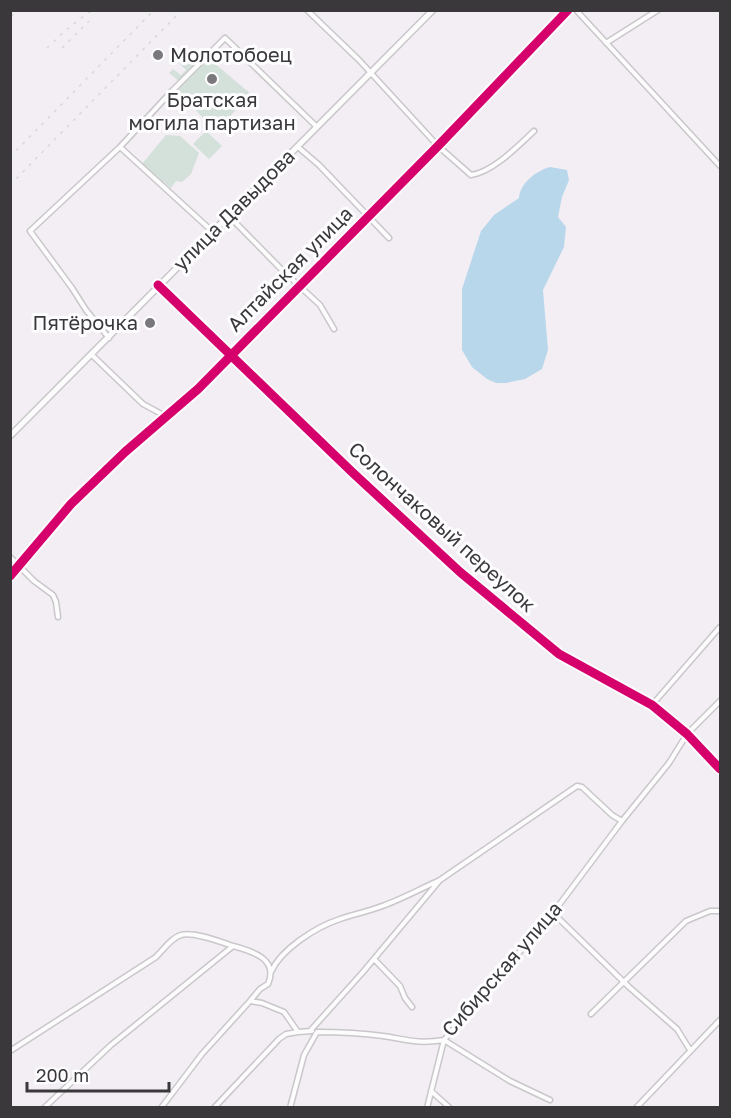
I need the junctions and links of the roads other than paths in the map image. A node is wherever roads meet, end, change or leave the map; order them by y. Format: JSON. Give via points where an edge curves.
{"nodes":[{"id":1,"x":307,"y":10,"type":"edge"},
{"id":2,"x":433,"y":10,"type":"edge"},
{"id":3,"x":568,"y":10,"type":"edge"},
{"id":4,"x":576,"y":10,"type":"edge"},
{"id":5,"x":658,"y":10,"type":"edge"},
{"id":6,"x":606,"y":43,"type":"junction"},
{"id":7,"x":370,"y":74,"type":"junction"},
{"id":8,"x":317,"y":127,"type":"junction"},
{"id":9,"x":534,"y":131,"type":"dead end"},
{"id":10,"x":120,"y":147,"type":"junction"},
{"id":11,"x":298,"y":147,"type":"junction"},
{"id":12,"x":438,"y":147,"type":"junction"},
{"id":13,"x":720,"y":166,"type":"edge"},
{"id":14,"x":230,"y":216,"type":"junction"},
{"id":15,"x":368,"y":216,"type":"junction"},
{"id":16,"x":213,"y":232,"type":"junction"},
{"id":17,"x":389,"y":238,"type":"dead end"},
{"id":18,"x":159,"y":285,"type":"junction"},
{"id":19,"x":300,"y":285,"type":"junction"},
{"id":20,"x":334,"y":329,"type":"dead end"},
{"id":21,"x":110,"y":338,"type":"junction"},
{"id":22,"x":92,"y":355,"type":"junction"},
{"id":23,"x":230,"y":355,"type":"junction"},
{"id":24,"x":166,"y":417,"type":"junction"},
{"id":25,"x":10,"y":436,"type":"edge"},
{"id":26,"x":10,"y":557,"type":"edge"},
{"id":27,"x":19,"y":566,"type":"junction"},
{"id":28,"x":10,"y":576,"type":"edge"},
{"id":29,"x":58,"y":617,"type":"dead end"},
{"id":30,"x":720,"y":627,"type":"edge"},
{"id":31,"x":720,"y":700,"type":"edge"},
{"id":32,"x":652,"y":705,"type":"junction"},
{"id":33,"x":687,"y":734,"type":"junction"},
{"id":34,"x":720,"y":769,"type":"edge"},
{"id":35,"x":622,"y":821,"type":"junction"},
{"id":36,"x":440,"y":880,"type":"junction"},
{"id":37,"x":720,"y":911,"type":"edge"},
{"id":38,"x":553,"y":913,"type":"junction"},
{"id":39,"x":233,"y":946,"type":"junction"},
{"id":40,"x":374,"y":959,"type":"junction"},
{"id":41,"x":271,"y":972,"type":"junction"},
{"id":42,"x":624,"y":980,"type":"junction"},
{"id":43,"x":250,"y":1001,"type":"junction"},
{"id":44,"x":412,"y":1007,"type":"dead end"},
{"id":45,"x":591,"y":1014,"type":"dead end"},
{"id":46,"x":720,"y":1020,"type":"edge"},
{"id":47,"x":310,"y":1031,"type":"junction"},
{"id":48,"x":298,"y":1032,"type":"junction"},
{"id":49,"x":317,"y":1032,"type":"junction"},
{"id":50,"x":444,"y":1040,"type":"junction"},
{"id":51,"x":690,"y":1050,"type":"junction"},
{"id":52,"x":10,"y":1051,"type":"edge"},
{"id":53,"x":431,"y":1091,"type":"junction"},
{"id":54,"x":550,"y":1100,"type":"dead end"},
{"id":55,"x":44,"y":1107,"type":"edge"},
{"id":56,"x":161,"y":1107,"type":"edge"},
{"id":57,"x":214,"y":1107,"type":"edge"},
{"id":58,"x":290,"y":1107,"type":"edge"},
{"id":59,"x":427,"y":1107,"type":"edge"},
{"id":60,"x":450,"y":1107,"type":"edge"},
{"id":61,"x":636,"y":1107,"type":"edge"}],
"edges":[{"from":1,"to":7,"type":"street"},
{"from":2,"to":7,"type":"main road","name":"улица Давыдова"},
{"from":3,"to":12,"type":"street","name":"Алтайская улица"},
{"from":4,"to":6,"type":"street"},
{"from":5,"to":6,"type":"street"},
{"from":6,"to":13,"type":"street"},
{"from":7,"to":8,"type":"main road","name":"улица Давыдова"},
{"from":7,"to":12,"type":"street"},
{"from":8,"to":10,"type":"street","via":[[225,38]]},
{"from":8,"to":11,"type":"main road","name":"улица Давыдова"},
{"from":9,"to":12,"type":"street","via":[[480,174],[471,175]]},
{"from":10,"to":16,"type":"street"},
{"from":10,"to":21,"type":"street","via":[[30,231]]},
{"from":11,"to":14,"type":"main road","name":"улица Давыдова"},
{"from":11,"to":15,"type":"street"},
{"from":12,"to":15,"type":"street","name":"Алтайская улица"},
{"from":14,"to":16,"type":"main road","name":"улица Давыдова"},
{"from":14,"to":19,"type":"street"},
{"from":15,"to":17,"type":"street"},
{"from":15,"to":19,"type":"street","name":"Алтайская улица"},
{"from":16,"to":18,"type":"main road","name":"улица Давыдова"},
{"from":18,"to":21,"type":"main road","name":"улица Давыдова"},
{"from":18,"to":23,"type":"street","name":"Солончаковый переулок"},
{"from":19,"to":20,"type":"street","via":[[320,305]]},
{"from":19,"to":23,"type":"street","name":"Алтайская улица"},
{"from":21,"to":22,"type":"main road","name":"улица Давыдова"},
{"from":22,"to":24,"type":"street","via":[[143,404]]},
{"from":22,"to":25,"type":"main road","name":"улица Давыдова"},
{"from":23,"to":24,"type":"street","name":"Алтайская улица"},
{"from":23,"to":32,"type":"street","name":"Солончаковый переулок","via":[[469,580],[560,654]]},
{"from":24,"to":27,"type":"street","name":"Алтайская улица","via":[[71,504]]},
{"from":26,"to":27,"type":"street"},
{"from":27,"to":28,"type":"street","name":"Алтайская улица"},
{"from":27,"to":29,"type":"street","via":[[53,595]]},
{"from":30,"to":32,"type":"street"},
{"from":31,"to":33,"type":"street","name":"Сибирская улица"},
{"from":32,"to":33,"type":"street","name":"Солончаковый переулок"},
{"from":33,"to":34,"type":"street","name":"Солончаковый переулок"},
{"from":33,"to":35,"type":"street","name":"Сибирская улица"},
{"from":35,"to":36,"type":"street","via":[[577,786]]},
{"from":35,"to":38,"type":"street","name":"Сибирская улица"},
{"from":36,"to":40,"type":"street"},
{"from":36,"to":41,"type":"street","via":[[321,928],[289,948]]},
{"from":37,"to":42,"type":"street","via":[[686,921]]},
{"from":38,"to":42,"type":"street"},
{"from":38,"to":50,"type":"street","name":"Сибирская улица"},
{"from":39,"to":41,"type":"street","via":[[258,953]]},
{"from":39,"to":52,"type":"street","via":[[182,934],[156,957]]},
{"from":39,"to":55,"type":"street"},
{"from":40,"to":44,"type":"street","via":[[400,986]]},
{"from":40,"to":47,"type":"street"},
{"from":41,"to":43,"type":"street","via":[[268,984]]},
{"from":42,"to":45,"type":"street"},
{"from":42,"to":51,"type":"street","via":[[677,1029]]},
{"from":43,"to":48,"type":"street","via":[[284,1012]]},
{"from":43,"to":56,"type":"street"},
{"from":46,"to":51,"type":"street"},
{"from":47,"to":48,"type":"street","name":"Сибирская улица"},
{"from":47,"to":49,"type":"street","name":"Сибирская улица"},
{"from":48,"to":57,"type":"street","via":[[279,1039]]},
{"from":49,"to":50,"type":"street","name":"Сибирская улица","via":[[350,1032],[418,1043]]},
{"from":49,"to":58,"type":"street","via":[[304,1055]]},
{"from":50,"to":53,"type":"street"},
{"from":50,"to":54,"type":"street","via":[[510,1081]]},
{"from":51,"to":61,"type":"street"},
{"from":53,"to":59,"type":"street"},
{"from":53,"to":60,"type":"street"}]}
